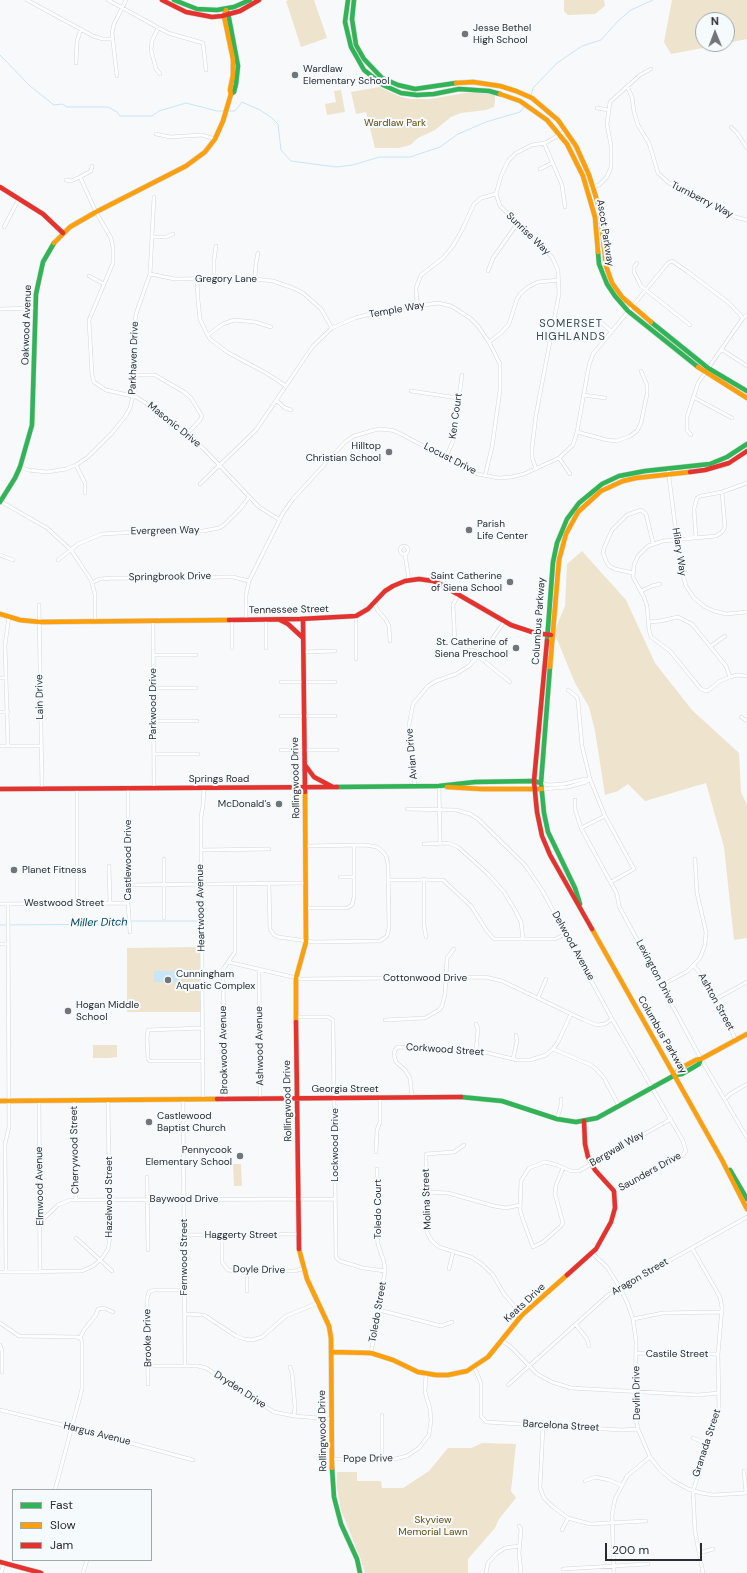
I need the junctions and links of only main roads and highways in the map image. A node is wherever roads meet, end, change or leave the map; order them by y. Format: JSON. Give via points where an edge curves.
{"nodes":[{"id":1,"x":162,"y":0,"type":"edge"},
{"id":2,"x":174,"y":0,"type":"edge"},
{"id":3,"x":250,"y":0,"type":"edge"},
{"id":4,"x":259,"y":0,"type":"edge"},
{"id":5,"x":348,"y":0,"type":"edge"},
{"id":6,"x":354,"y":0,"type":"edge"},
{"id":7,"x":226,"y":10,"type":"junction"},
{"id":8,"x":226,"y":15,"type":"junction"},
{"id":9,"x":0,"y":187,"type":"edge"},
{"id":10,"x":63,"y":233,"type":"junction"},
{"id":11,"x":747,"y":391,"type":"edge"},
{"id":12,"x":747,"y":398,"type":"edge"},
{"id":13,"x":747,"y":444,"type":"edge"},
{"id":14,"x":747,"y":451,"type":"edge"},
{"id":15,"x":0,"y":501,"type":"edge"},
{"id":16,"x":0,"y":614,"type":"edge"},
{"id":17,"x":302,"y":619,"type":"junction"},
{"id":18,"x":278,"y":620,"type":"junction"},
{"id":19,"x":547,"y":635,"type":"junction"},
{"id":20,"x":553,"y":635,"type":"junction"},
{"id":21,"x":302,"y":637,"type":"junction"},
{"id":22,"x":305,"y":765,"type":"junction"},
{"id":23,"x":534,"y":782,"type":"junction"},
{"id":24,"x":542,"y":783,"type":"junction"},
{"id":25,"x":439,"y":786,"type":"junction"},
{"id":26,"x":305,"y":787,"type":"junction"},
{"id":27,"x":333,"y":787,"type":"junction"},
{"id":28,"x":0,"y":789,"type":"edge"},
{"id":29,"x":534,"y":789,"type":"junction"},
{"id":30,"x":542,"y":789,"type":"junction"},
{"id":31,"x":586,"y":918,"type":"junction"},
{"id":32,"x":747,"y":1034,"type":"edge"},
{"id":33,"x":675,"y":1075,"type":"junction"},
{"id":34,"x":297,"y":1099,"type":"junction"},
{"id":35,"x":0,"y":1101,"type":"edge"},
{"id":36,"x":584,"y":1121,"type":"junction"},
{"id":37,"x":722,"y":1160,"type":"junction"},
{"id":38,"x":747,"y":1198,"type":"edge"},
{"id":39,"x":747,"y":1209,"type":"edge"},
{"id":40,"x":331,"y":1352,"type":"junction"},
{"id":41,"x":2,"y":1562,"type":"edge"},
{"id":42,"x":13,"y":1563,"type":"edge"},
{"id":43,"x":41,"y":1573,"type":"edge"},
{"id":44,"x":360,"y":1573,"type":"edge"}],
"edges":[{"from":1,"to":8,"type":"main road","via":[[198,15]]},
{"from":2,"to":7,"type":"main road","via":[[197,9]]},
{"from":3,"to":7,"type":"main road"},
{"from":4,"to":8,"type":"main road","via":[[240,11]]},
{"from":5,"to":12,"type":"main road","name":"Ascot Parkway","via":[[345,22],[351,47],[364,70],[383,85],[401,93],[417,95],[459,89],[489,91],[520,101],[548,120],[574,156],[587,188],[595,217],[601,270],[615,296],[628,311],[704,372]]},
{"from":6,"to":11,"type":"main road","name":"Ascot Parkway","via":[[352,26],[356,44],[364,59],[382,78],[415,89],[459,83],[500,86],[527,96],[558,120],[581,157],[593,187],[600,210],[604,256],[609,275],[622,297],[708,368]]},
{"from":7,"to":8,"type":"main road","name":"Oakwood Avenue"},
{"from":8,"to":10,"type":"main road","name":"Oakwood Avenue","via":[[238,66],[234,92],[231,94],[215,139],[204,152],[186,166],[81,220]]},
{"from":9,"to":10,"type":"main road","via":[[47,216]]},
{"from":10,"to":15,"type":"main road","name":"Oakwood Avenue","via":[[43,262],[37,284],[32,425],[20,467]]},
{"from":13,"to":19,"type":"main road","name":"Columbus Parkway","via":[[718,461],[619,476],[602,484],[579,503],[567,519],[557,543]]},
{"from":14,"to":20,"type":"main road","name":"Columbus Parkway","via":[[729,464],[705,470],[636,478],[614,484],[591,499],[578,512],[562,545]]},
{"from":16,"to":18,"type":"main road","name":"Tennessee Street","via":[[40,622]]},
{"from":17,"to":18,"type":"main road","name":"Tennessee Street"},
{"from":17,"to":19,"type":"main road","name":"Tennessee Street","via":[[356,616],[368,609],[393,586],[419,579],[434,581],[457,597],[504,622],[523,630]]},
{"from":17,"to":21,"type":"main road","name":"Rollingwood Drive"},
{"from":18,"to":21,"type":"main road","via":[[288,624]]},
{"from":19,"to":20,"type":"main road"},
{"from":19,"to":23,"type":"main road","name":"Columbus Parkway"},
{"from":20,"to":24,"type":"main road","name":"Columbus Parkway"},
{"from":21,"to":22,"type":"main road","name":"Rollingwood Drive"},
{"from":22,"to":26,"type":"main road","name":"Rollingwood Drive"},
{"from":22,"to":27,"type":"main road","via":[[314,777]]},
{"from":23,"to":24,"type":"main road","name":"Springs Road"},
{"from":23,"to":25,"type":"main road","name":"Springs Road","via":[[475,782]]},
{"from":23,"to":29,"type":"main road","name":"Columbus Parkway"},
{"from":24,"to":30,"type":"main road","name":"Columbus Parkway"},
{"from":25,"to":27,"type":"main road","name":"Springs Road"},
{"from":25,"to":29,"type":"main road","name":"Springs Road"},
{"from":26,"to":27,"type":"main road","name":"Springs Road"},
{"from":26,"to":28,"type":"main road","name":"Springs Road"},
{"from":26,"to":34,"type":"main road","name":"Rollingwood Drive","via":[[306,942],[296,978]]},
{"from":29,"to":30,"type":"main road","name":"Springs Road"},
{"from":29,"to":31,"type":"main road","name":"Columbus Parkway","via":[[542,836]]},
{"from":30,"to":31,"type":"main road","name":"Columbus Parkway","via":[[548,832],[575,888]]},
{"from":31,"to":33,"type":"main road","name":"Columbus Parkway"},
{"from":32,"to":33,"type":"main road","name":"Georgia Street","via":[[679,1069]]},
{"from":33,"to":36,"type":"main road","name":"Georgia Street","via":[[597,1118]]},
{"from":33,"to":37,"type":"main road","name":"Columbus Parkway"},
{"from":34,"to":35,"type":"main road","name":"Georgia Street"},
{"from":34,"to":36,"type":"main road","name":"Georgia Street","via":[[471,1097],[502,1101],[571,1122]]},
{"from":34,"to":40,"type":"main road","name":"Rollingwood Drive","via":[[300,1256],[311,1292],[329,1326]]},
{"from":36,"to":40,"type":"main road","name":"Keats Drive","via":[[585,1144],[591,1164],[614,1191],[616,1202],[613,1216],[592,1253],[522,1315],[488,1357],[467,1371],[448,1375],[411,1370],[393,1360],[371,1353]]},
{"from":37,"to":38,"type":"main road","name":"Columbus Parkway"},
{"from":37,"to":39,"type":"main road","name":"Columbus Parkway"},
{"from":40,"to":44,"type":"main road","name":"Rollingwood Drive","via":[[333,1488],[337,1513],[357,1559]]},
{"from":41,"to":42,"type":"main road"},
{"from":42,"to":43,"type":"main road"}]}
